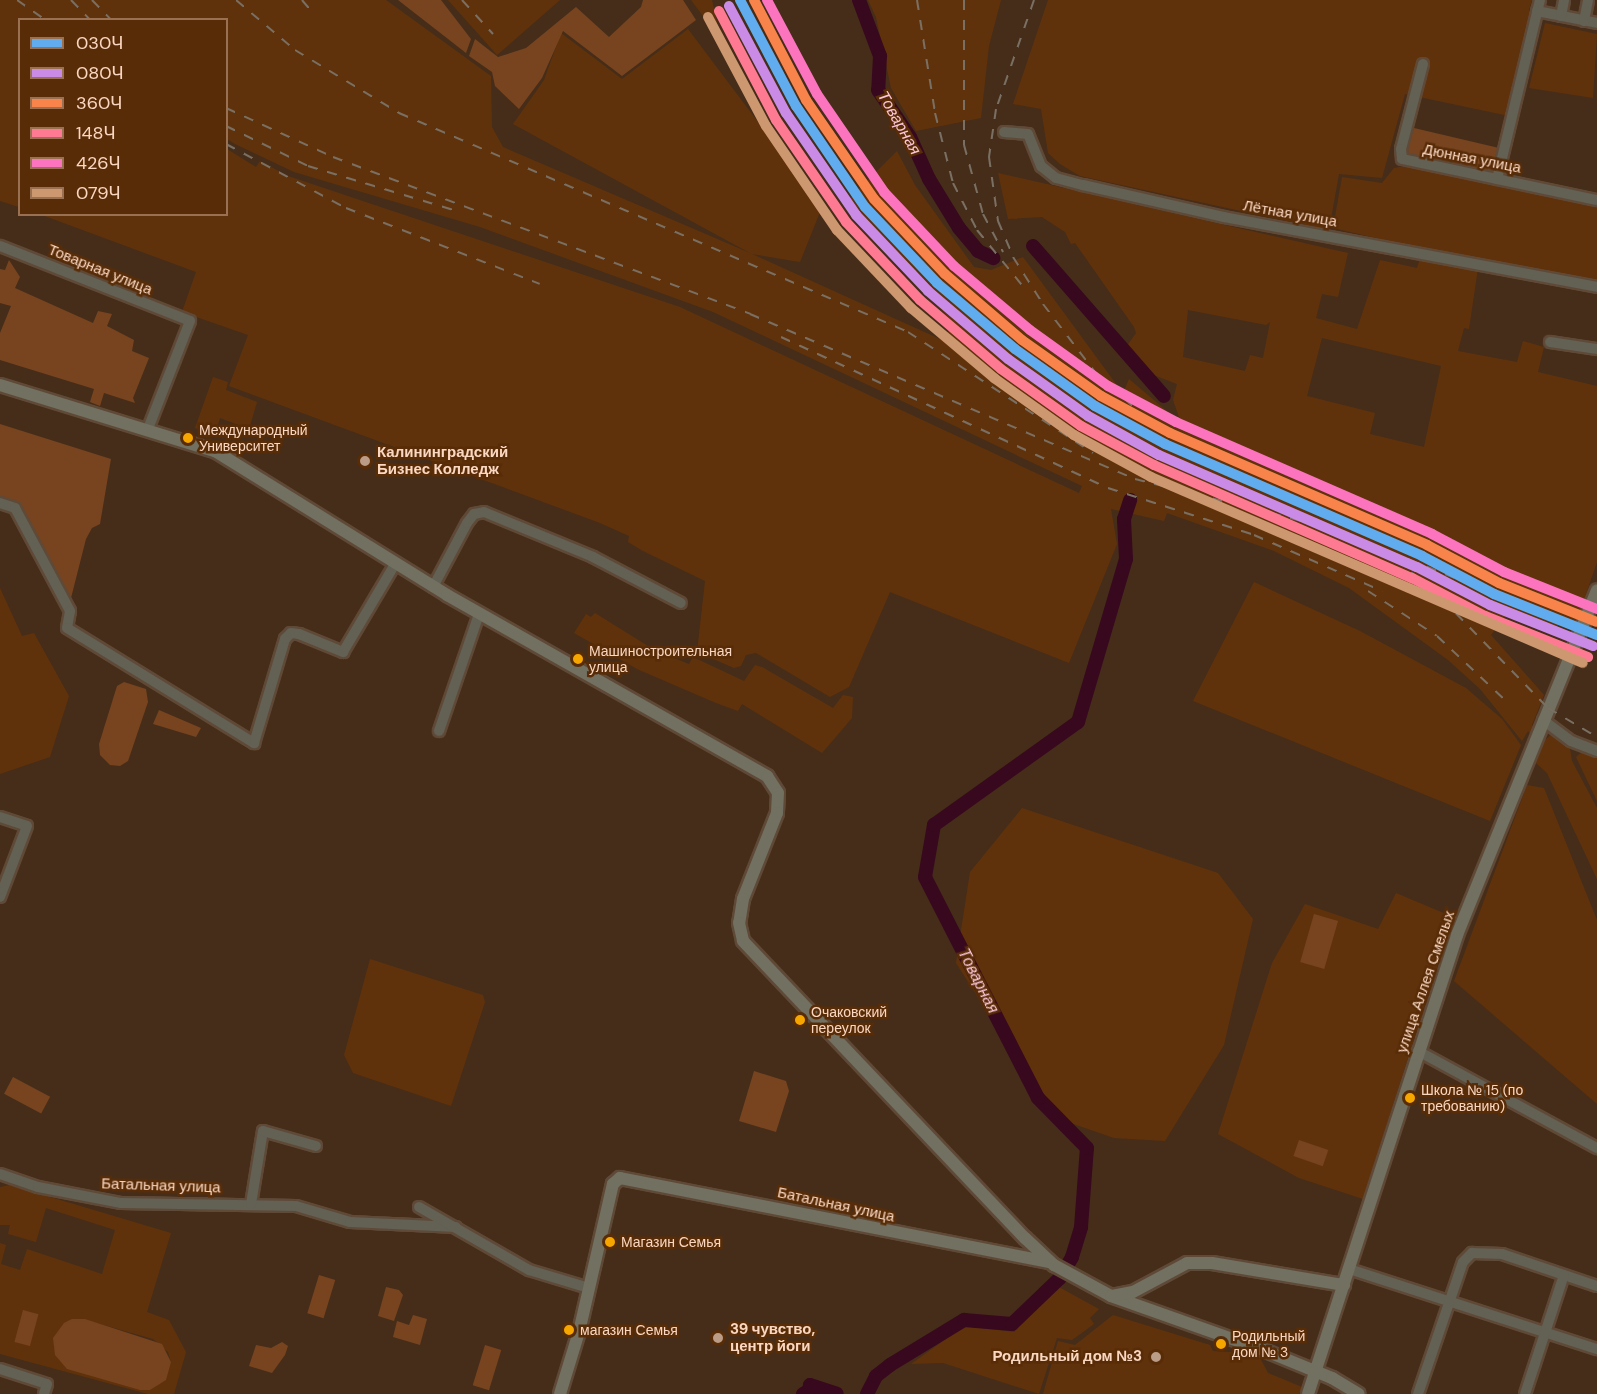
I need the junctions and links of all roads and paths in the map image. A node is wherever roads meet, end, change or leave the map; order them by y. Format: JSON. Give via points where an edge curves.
{"nodes":[{"id":1,"x":1564,"y":0,"type":"edge"},
{"id":2,"x":1588,"y":0,"type":"edge"},
{"id":3,"x":1538,"y":6,"type":"edge"},
{"id":4,"x":1560,"y":16,"type":"junction"},
{"id":5,"x":1584,"y":21,"type":"junction"},
{"id":6,"x":1597,"y":23,"type":"edge"},
{"id":7,"x":1423,"y":64,"type":"dead end"},
{"id":8,"x":1004,"y":132,"type":"dead end"},
{"id":9,"x":1497,"y":179,"type":"junction"},
{"id":10,"x":1597,"y":200,"type":"edge"},
{"id":11,"x":0,"y":246,"type":"edge"},
{"id":12,"x":1597,"y":287,"type":"edge"},
{"id":13,"x":1550,"y":342,"type":"dead end"},
{"id":14,"x":1597,"y":350,"type":"edge"},
{"id":15,"x":0,"y":385,"type":"edge"},
{"id":16,"x":148,"y":429,"type":"junction"},
{"id":17,"x":0,"y":503,"type":"edge"},
{"id":18,"x":399,"y":566,"type":"junction"},
{"id":19,"x":433,"y":587,"type":"junction"},
{"id":20,"x":1597,"y":590,"type":"edge"},
{"id":21,"x":681,"y":603,"type":"dead end"},
{"id":22,"x":479,"y":614,"type":"junction"},
{"id":23,"x":1543,"y":720,"type":"junction"},
{"id":24,"x":439,"y":731,"type":"dead end"},
{"id":25,"x":1597,"y":751,"type":"edge"},
{"id":26,"x":0,"y":817,"type":"edge"},
{"id":27,"x":0,"y":897,"type":"edge"},
{"id":28,"x":1418,"y":1051,"type":"junction"},
{"id":29,"x":316,"y":1146,"type":"dead end"},
{"id":30,"x":1597,"y":1148,"type":"edge"},
{"id":31,"x":0,"y":1174,"type":"edge"},
{"id":32,"x":251,"y":1204,"type":"junction"},
{"id":33,"x":419,"y":1207,"type":"dead end"},
{"id":34,"x":456,"y":1227,"type":"junction"},
{"id":35,"x":1025,"y":1238,"type":"junction"},
{"id":36,"x":1012,"y":1257,"type":"junction"},
{"id":37,"x":1052,"y":1263,"type":"junction"},
{"id":38,"x":1348,"y":1269,"type":"junction"},
{"id":39,"x":1564,"y":1275,"type":"junction"},
{"id":40,"x":1344,"y":1285,"type":"junction"},
{"id":41,"x":1597,"y":1286,"type":"edge"},
{"id":42,"x":589,"y":1288,"type":"junction"},
{"id":43,"x":1133,"y":1292,"type":"junction"},
{"id":44,"x":1110,"y":1296,"type":"junction"},
{"id":45,"x":1450,"y":1302,"type":"junction"},
{"id":46,"x":1137,"y":1305,"type":"junction"},
{"id":47,"x":1544,"y":1332,"type":"junction"},
{"id":48,"x":1597,"y":1350,"type":"edge"},
{"id":49,"x":0,"y":1369,"type":"edge"},
{"id":50,"x":1316,"y":1375,"type":"junction"},
{"id":51,"x":46,"y":1389,"type":"edge"},
{"id":52,"x":560,"y":1394,"type":"edge"},
{"id":53,"x":1308,"y":1394,"type":"edge"},
{"id":54,"x":1359,"y":1394,"type":"edge"},
{"id":55,"x":1418,"y":1394,"type":"edge"},
{"id":56,"x":1525,"y":1394,"type":"edge"}],
"edges":[{"from":1,"to":4,"type":"street"},
{"from":2,"to":5,"type":"street"},
{"from":3,"to":4,"type":"street"},
{"from":3,"to":9,"type":"street"},
{"from":4,"to":5,"type":"street"},
{"from":5,"to":6,"type":"street"},
{"from":7,"to":9,"type":"street","name":"Дюнная улица","via":[[1401,149],[1402,159]]},
{"from":8,"to":12,"type":"street","name":"Лётная улица","via":[[1028,134],[1041,166],[1056,178],[1083,186],[1224,217]]},
{"from":9,"to":10,"type":"street","name":"Дюнная улица"},
{"from":11,"to":16,"type":"street","name":"Товарная улица","via":[[190,321]]},
{"from":13,"to":14,"type":"street"},
{"from":15,"to":16,"type":"main road"},
{"from":16,"to":18,"type":"main road","via":[[215,451]]},
{"from":17,"to":18,"type":"street","via":[[15,508],[70,611],[67,628],[254,743],[285,639],[291,633],[300,634],[343,652]]},
{"from":18,"to":19,"type":"main road"},
{"from":19,"to":21,"type":"street","via":[[467,523],[474,514],[484,512],[594,557]]},
{"from":19,"to":22,"type":"main road"},
{"from":20,"to":23,"type":"main road","name":"улица Аллея Смелых"},
{"from":22,"to":24,"type":"street"},
{"from":22,"to":35,"type":"main road","via":[[767,776],[778,793],[777,813],[739,913],[743,941]]},
{"from":23,"to":25,"type":"street","via":[[1571,741]]},
{"from":23,"to":28,"type":"main road","name":"улица Аллея Смелых","via":[[1464,914]]},
{"from":26,"to":27,"type":"street","via":[[27,826]]},
{"from":28,"to":30,"type":"street"},
{"from":28,"to":38,"type":"main road","name":"улица Аллея Смелых"},
{"from":29,"to":32,"type":"street","via":[[263,1131]]},
{"from":31,"to":32,"type":"street","name":"Батальная улица","via":[[72,1195],[121,1203]]},
{"from":32,"to":34,"type":"street","name":"Батальная улица","via":[[315,1209],[350,1222]]},
{"from":33,"to":34,"type":"street"},
{"from":34,"to":42,"type":"street","via":[[528,1270]]},
{"from":35,"to":36,"type":"main road","via":[[1020,1252]]},
{"from":35,"to":37,"type":"main road"},
{"from":36,"to":37,"type":"main road","name":"Батальная улица"},
{"from":36,"to":42,"type":"main road","name":"Батальная улица","via":[[728,1197],[616,1180]]},
{"from":37,"to":44,"type":"main road"},
{"from":38,"to":40,"type":"main road","name":"улица Аллея Смелых"},
{"from":38,"to":45,"type":"street"},
{"from":39,"to":41,"type":"street"},
{"from":39,"to":45,"type":"street","via":[[1502,1254],[1472,1253],[1463,1262]]},
{"from":39,"to":47,"type":"street"},
{"from":40,"to":43,"type":"main road","via":[[1212,1263],[1187,1263]]},
{"from":40,"to":50,"type":"main road","name":"улица Аллея Смелых"},
{"from":42,"to":52,"type":"main road"},
{"from":43,"to":44,"type":"main road"},
{"from":43,"to":46,"type":"main road","via":[[1132,1300]]},
{"from":44,"to":46,"type":"main road"},
{"from":45,"to":47,"type":"street"},
{"from":45,"to":55,"type":"street"},
{"from":46,"to":50,"type":"main road","via":[[1261,1349]]},
{"from":47,"to":48,"type":"street"},
{"from":47,"to":56,"type":"street"},
{"from":49,"to":51,"type":"street"},
{"from":50,"to":53,"type":"main road","name":"улица Аллея Смелых"},
{"from":50,"to":54,"type":"main road","via":[[1332,1378]]}]}
